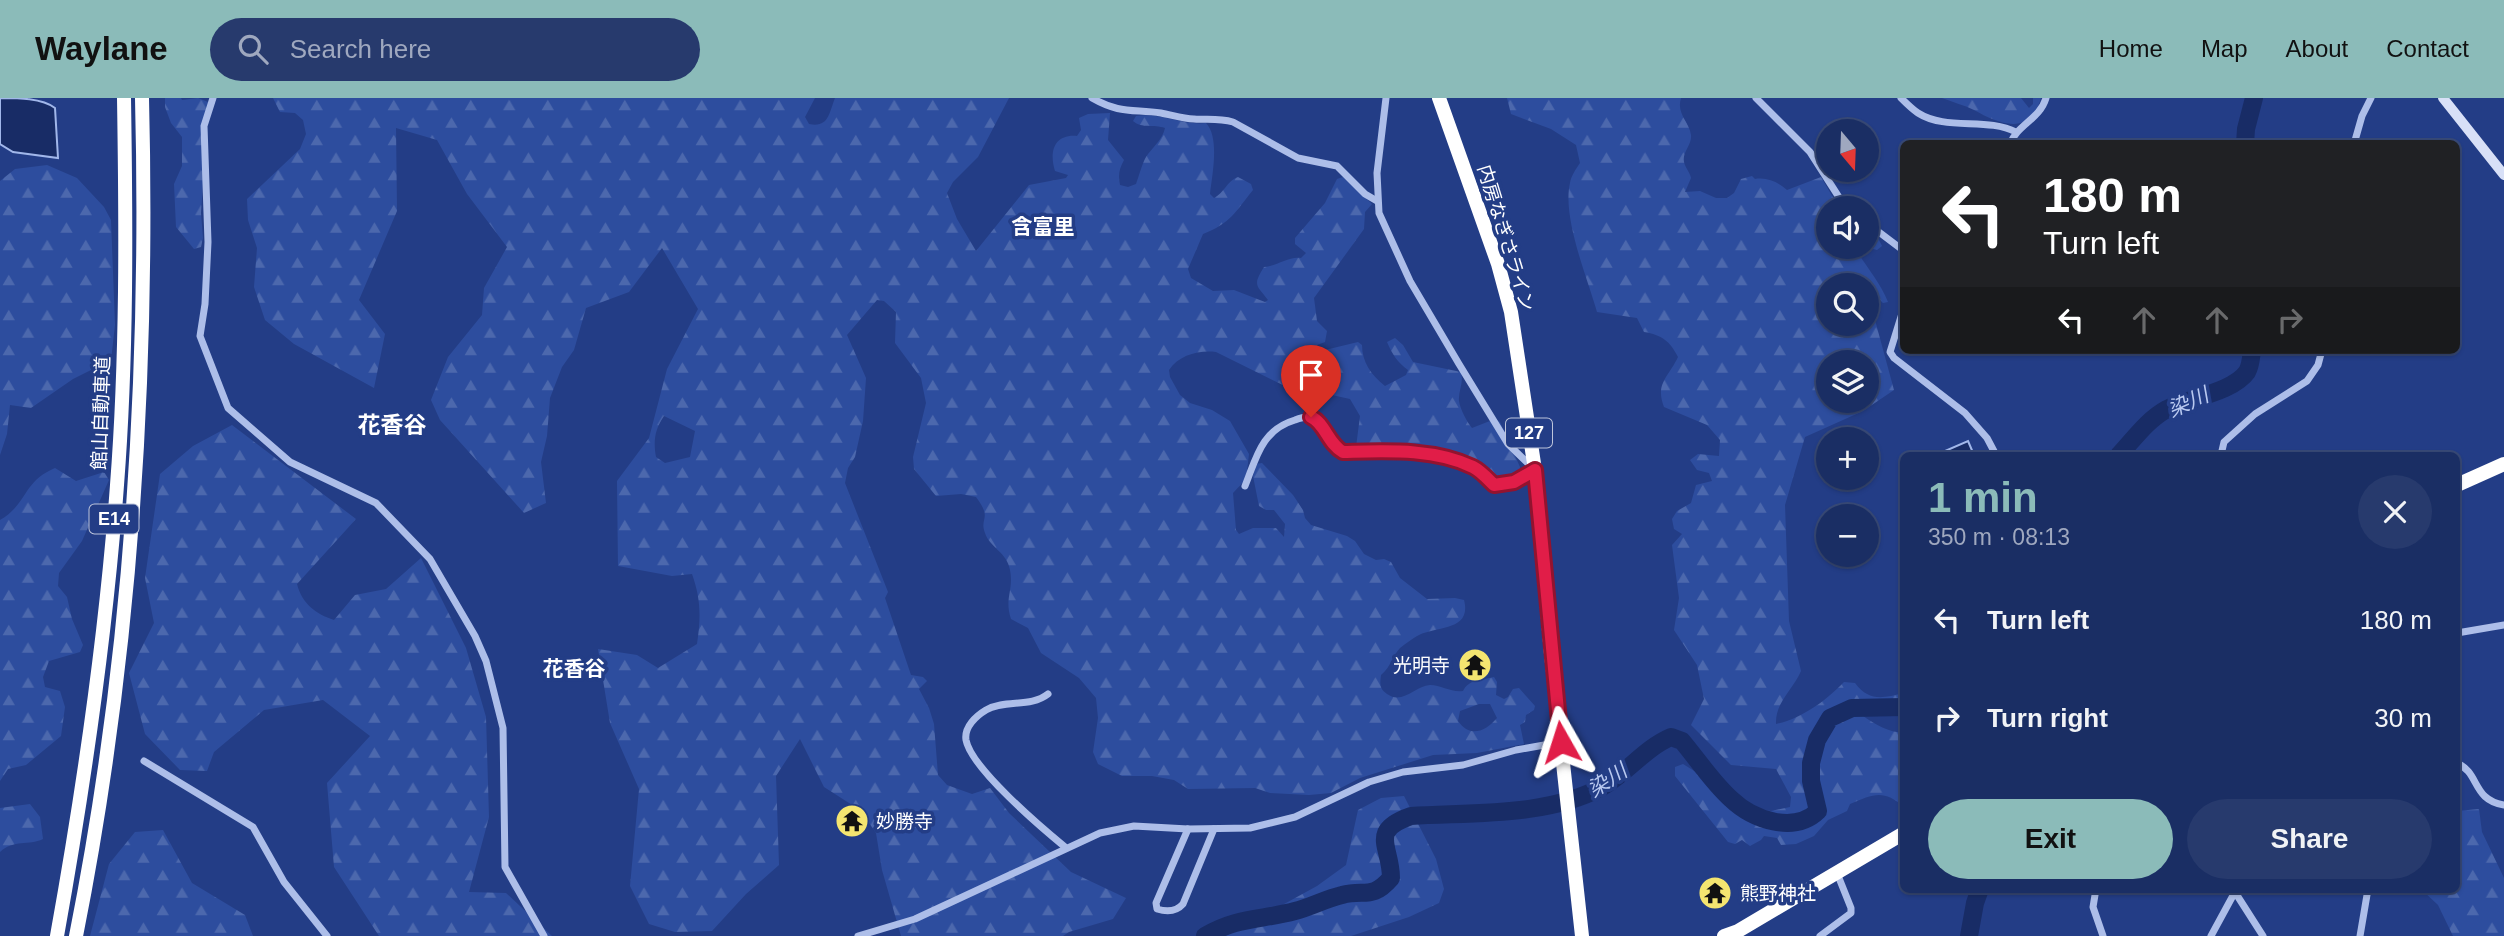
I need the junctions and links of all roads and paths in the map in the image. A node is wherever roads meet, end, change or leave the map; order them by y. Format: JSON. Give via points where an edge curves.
{"nodes":[{"id":1,"x":115,"y":98,"type":"edge"},
{"id":2,"x":124,"y":98,"type":"edge"},
{"id":3,"x":213,"y":98,"type":"edge"},
{"id":4,"x":1091,"y":98,"type":"edge"},
{"id":5,"x":1386,"y":98,"type":"edge"},
{"id":6,"x":1439,"y":98,"type":"edge"},
{"id":7,"x":1756,"y":98,"type":"edge"},
{"id":8,"x":1901,"y":98,"type":"edge"},
{"id":9,"x":2046,"y":98,"type":"edge"},
{"id":10,"x":2371,"y":98,"type":"edge"},
{"id":11,"x":2443,"y":98,"type":"edge"},
{"id":12,"x":144,"y":101,"type":"edge"},
{"id":13,"x":2016,"y":132,"type":"junction"},
{"id":14,"x":2012,"y":140,"type":"edge"},
{"id":15,"x":2355,"y":140,"type":"edge"},
{"id":16,"x":2504,"y":175,"type":"edge"},
{"id":17,"x":1839,"y":196,"type":"edge"},
{"id":18,"x":1377,"y":201,"type":"junction"},
{"id":19,"x":125,"y":227,"type":"junction"},
{"id":20,"x":1879,"y":232,"type":"edge"},
{"id":21,"x":1900,"y":248,"type":"edge"},
{"id":22,"x":1900,"y":320,"type":"edge"},
{"id":23,"x":2321,"y":354,"type":"edge"},
{"id":24,"x":1994,"y":452,"type":"edge"},
{"id":25,"x":2222,"y":452,"type":"edge"},
{"id":26,"x":2504,"y":464,"type":"edge"},
{"id":27,"x":1535,"y":470,"type":"junction"},
{"id":28,"x":2460,"y":484,"type":"edge"},
{"id":29,"x":1245,"y":486,"type":"dead end"},
{"id":30,"x":2504,"y":625,"type":"edge"},
{"id":31,"x":2460,"y":632,"type":"edge"},
{"id":32,"x":1048,"y":694,"type":"dead end"},
{"id":33,"x":1561,"y":742,"type":"junction"},
{"id":34,"x":144,"y":761,"type":"dead end"},
{"id":35,"x":2460,"y":764,"type":"edge"},
{"id":36,"x":2504,"y":805,"type":"edge"},
{"id":37,"x":1188,"y":829,"type":"junction"},
{"id":38,"x":1214,"y":829,"type":"junction"},
{"id":39,"x":1900,"y":835,"type":"edge"},
{"id":40,"x":1065,"y":847,"type":"junction"},
{"id":41,"x":1837,"y":873,"type":"junction"},
{"id":42,"x":2095,"y":893,"type":"edge"},
{"id":43,"x":2233,"y":893,"type":"edge"},
{"id":44,"x":2237,"y":893,"type":"edge"},
{"id":45,"x":2367,"y":893,"type":"edge"},
{"id":46,"x":57,"y":936,"type":"edge"},
{"id":47,"x":76,"y":936,"type":"edge"},
{"id":48,"x":327,"y":936,"type":"edge"},
{"id":49,"x":544,"y":936,"type":"edge"},
{"id":50,"x":858,"y":936,"type":"edge"},
{"id":51,"x":1582,"y":936,"type":"edge"},
{"id":52,"x":1724,"y":936,"type":"edge"},
{"id":53,"x":1820,"y":936,"type":"edge"},
{"id":54,"x":2103,"y":936,"type":"edge"},
{"id":55,"x":2211,"y":936,"type":"edge"},
{"id":56,"x":2263,"y":936,"type":"edge"},
{"id":57,"x":2360,"y":936,"type":"edge"}],
"edges":[{"from":1,"to":19,"type":"highway"},
{"from":2,"to":19,"type":"highway","name":"館山自動車道","number":"E14"},
{"from":3,"to":49,"type":"street","via":[[204,126],[208,242],[200,336],[228,408],[290,462],[376,503],[430,559],[486,661],[503,728],[505,867]]},
{"from":4,"to":18,"type":"street","via":[[1137,113],[1233,122],[1298,158],[1337,166]]},
{"from":5,"to":18,"type":"street"},
{"from":6,"to":27,"type":"highway","name":"内房なぎさライン","number":"127","via":[[1511,312]]},
{"from":7,"to":17,"type":"street","via":[[1810,152]]},
{"from":8,"to":13,"type":"street","via":[[1919,114],[1945,122],[1995,125]]},
{"from":9,"to":13,"type":"street","via":[[2039,113]]},
{"from":10,"to":15,"type":"street"},
{"from":11,"to":16,"type":"main road"},
{"from":12,"to":47,"type":"highway","name":"館山自動車道","number":"E14","via":[[143,341],[128,578],[118,675]]},
{"from":13,"to":14,"type":"street"},
{"from":18,"to":27,"type":"street","via":[[1410,281],[1508,444]]},
{"from":19,"to":46,"type":"highway","name":"館山自動車道","number":"E14","via":[[118,469],[109,578],[84,784]]},
{"from":20,"to":21,"type":"street"},
{"from":22,"to":24,"type":"street","via":[[1890,352],[1894,358],[1971,419]]},
{"from":23,"to":25,"type":"street","via":[[2307,381],[2255,414],[2224,442]]},
{"from":26,"to":28,"type":"highway"},
{"from":27,"to":29,"type":"street","via":[[1514,482],[1494,485],[1476,468],[1447,458],[1422,453],[1343,452],[1311,417],[1288,422],[1265,441]]},
{"from":27,"to":33,"type":"highway","name":"内房なぎさライン","number":"127"},
{"from":30,"to":31,"type":"street"},
{"from":32,"to":40,"type":"street","via":[[1032,703],[985,710],[966,731],[966,742],[993,782]]},
{"from":33,"to":38,"type":"street","via":[[1463,765],[1403,772],[1369,782],[1295,817],[1250,828]]},
{"from":33,"to":51,"type":"highway","name":"内房なぎさライン","number":"127"},
{"from":34,"to":48,"type":"street","via":[[253,827],[284,882]]},
{"from":35,"to":36,"type":"street","via":[[2483,797]]},
{"from":37,"to":38,"type":"street"},
{"from":37,"to":38,"type":"street","via":[[1157,909],[1172,911],[1183,904]]},
{"from":37,"to":40,"type":"street","via":[[1134,826],[1100,832]]},
{"from":39,"to":41,"type":"highway"},
{"from":40,"to":50,"type":"street","via":[[915,919]]},
{"from":41,"to":52,"type":"highway"},
{"from":41,"to":53,"type":"street","via":[[1851,914]]},
{"from":42,"to":54,"type":"street","via":[[2093,907]]},
{"from":43,"to":55,"type":"street"},
{"from":44,"to":56,"type":"street"},
{"from":45,"to":57,"type":"street"}]}
